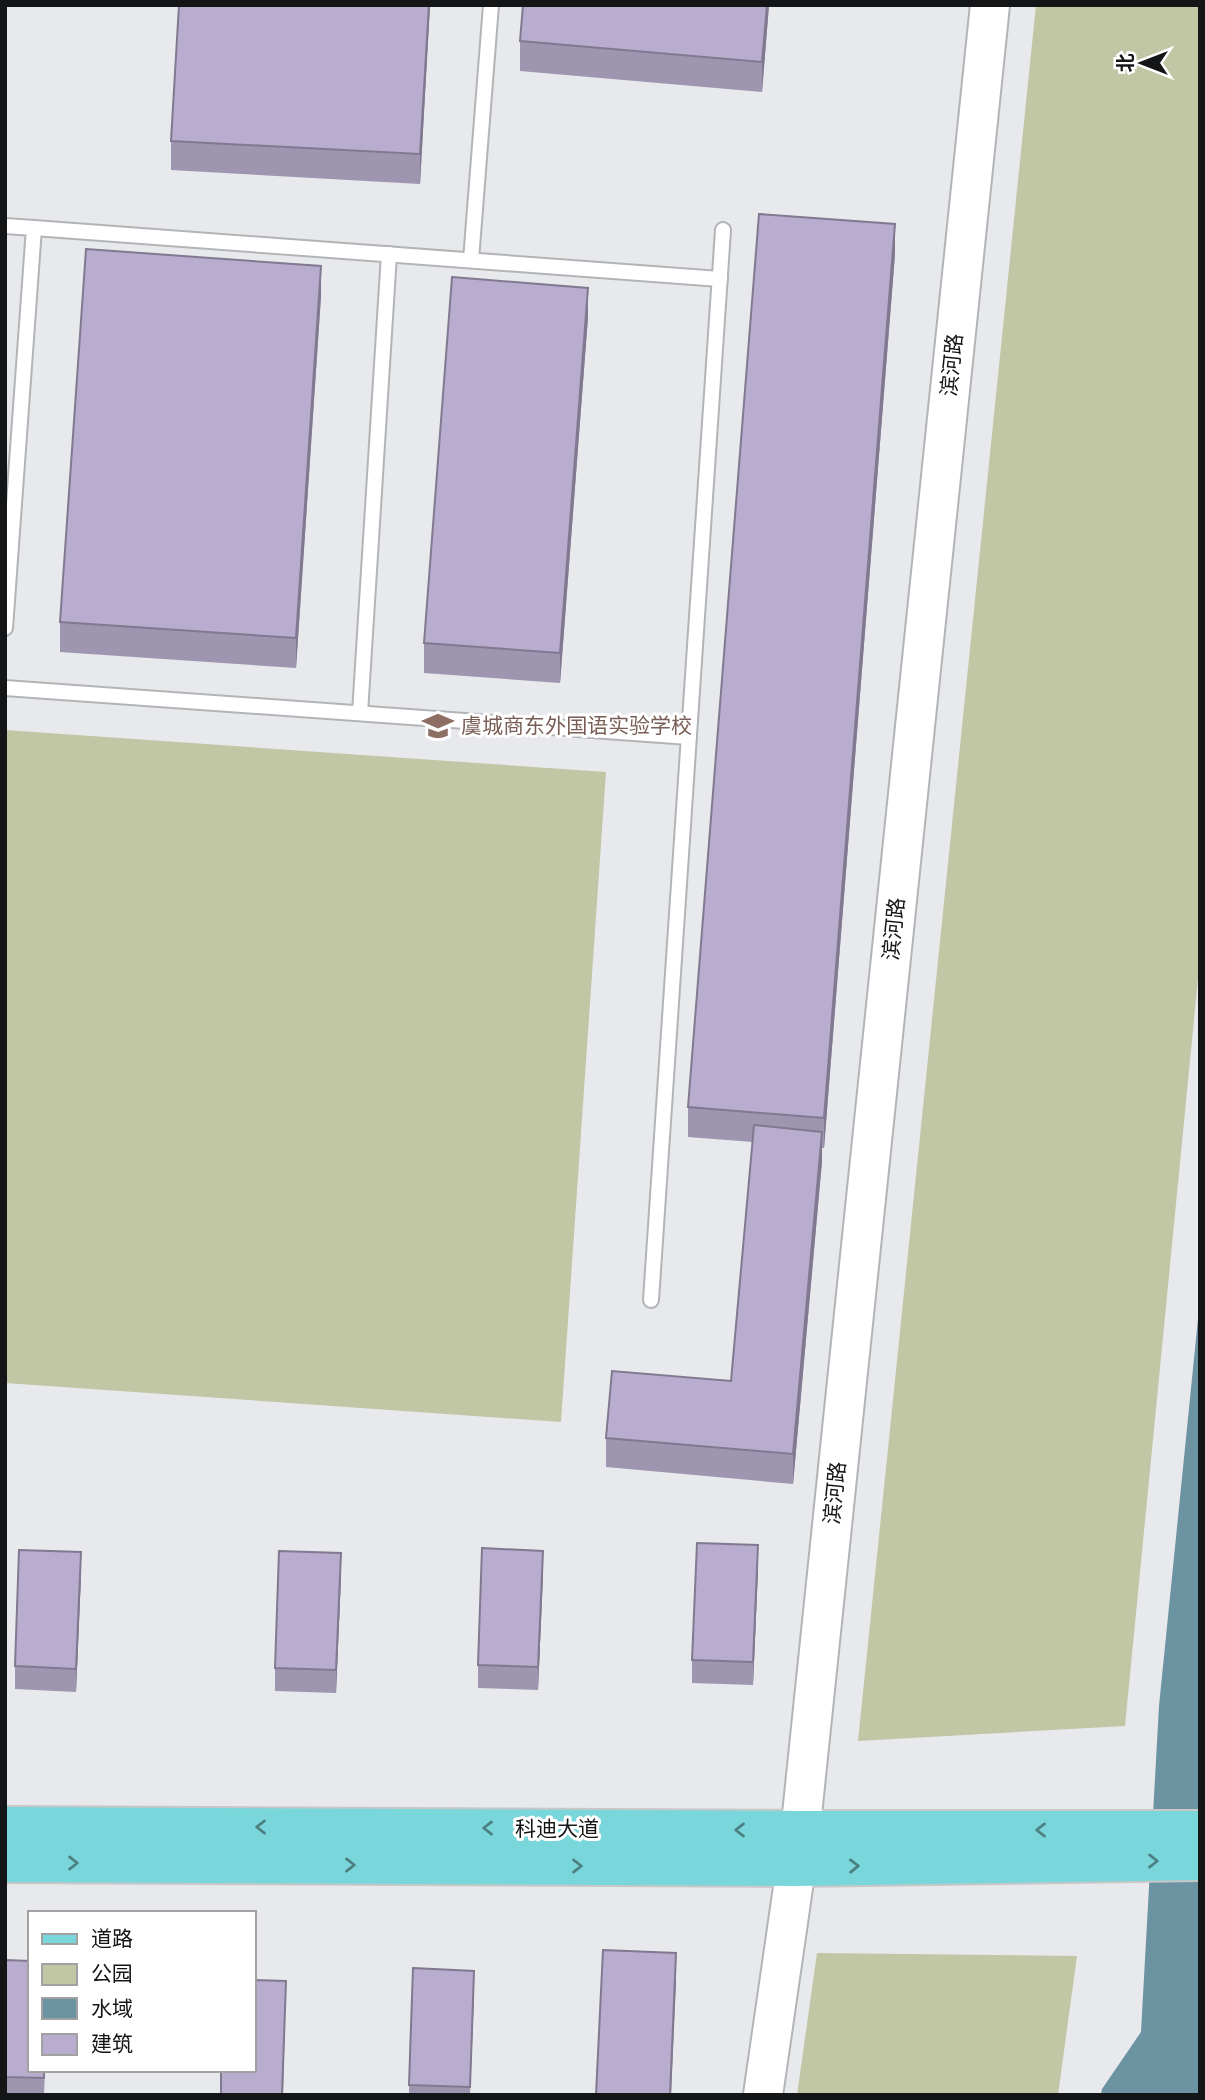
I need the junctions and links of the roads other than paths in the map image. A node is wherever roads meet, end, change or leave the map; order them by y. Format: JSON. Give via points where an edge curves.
{"nodes":[{"id":1,"x":491,"y":5,"type":"edge"},
{"id":2,"x":990,"y":5,"type":"edge"},
{"id":3,"x":5,"y":226,"type":"edge"},
{"id":4,"x":34,"y":228,"type":"junction"},
{"id":5,"x":723,"y":230,"type":"dead end"},
{"id":6,"x":389,"y":254,"type":"junction"},
{"id":7,"x":471,"y":260,"type":"junction"},
{"id":8,"x":720,"y":279,"type":"junction"},
{"id":9,"x":5,"y":628,"type":"edge"},
{"id":10,"x":5,"y":688,"type":"edge"},
{"id":11,"x":360,"y":713,"type":"junction"},
{"id":12,"x":689,"y":737,"type":"junction"},
{"id":13,"x":651,"y":1300,"type":"dead end"},
{"id":14,"x":5,"y":1826,"type":"edge"},
{"id":15,"x":1200,"y":1830,"type":"edge"},
{"id":16,"x":1108,"y":1845,"type":"junction"},
{"id":17,"x":798,"y":1850,"type":"junction"},
{"id":18,"x":1200,"y":1861,"type":"edge"},
{"id":19,"x":5,"y":1863,"type":"edge"},
{"id":20,"x":763,"y":2095,"type":"edge"}],
"edges":[{"from":1,"to":7,"type":"lane"},
{"from":2,"to":17,"type":"street","name":"滨河路"},
{"from":3,"to":4,"type":"lane"},
{"from":4,"to":6,"type":"lane"},
{"from":4,"to":9,"type":"lane"},
{"from":5,"to":8,"type":"lane"},
{"from":6,"to":7,"type":"lane"},
{"from":6,"to":11,"type":"lane"},
{"from":7,"to":8,"type":"lane"},
{"from":8,"to":12,"type":"lane"},
{"from":10,"to":11,"type":"lane"},
{"from":11,"to":12,"type":"lane"},
{"from":12,"to":13,"type":"lane"},
{"from":17,"to":14,"type":"main road","name":"科迪大道","one_way":true},
{"from":15,"to":16,"type":"main road"},
{"from":16,"to":17,"type":"main road","name":"科迪大道"},
{"from":16,"to":18,"type":"main road","one_way":true},
{"from":19,"to":17,"type":"main road","name":"科迪大道","one_way":true},
{"from":17,"to":20,"type":"street","name":"滨河路"}]}
